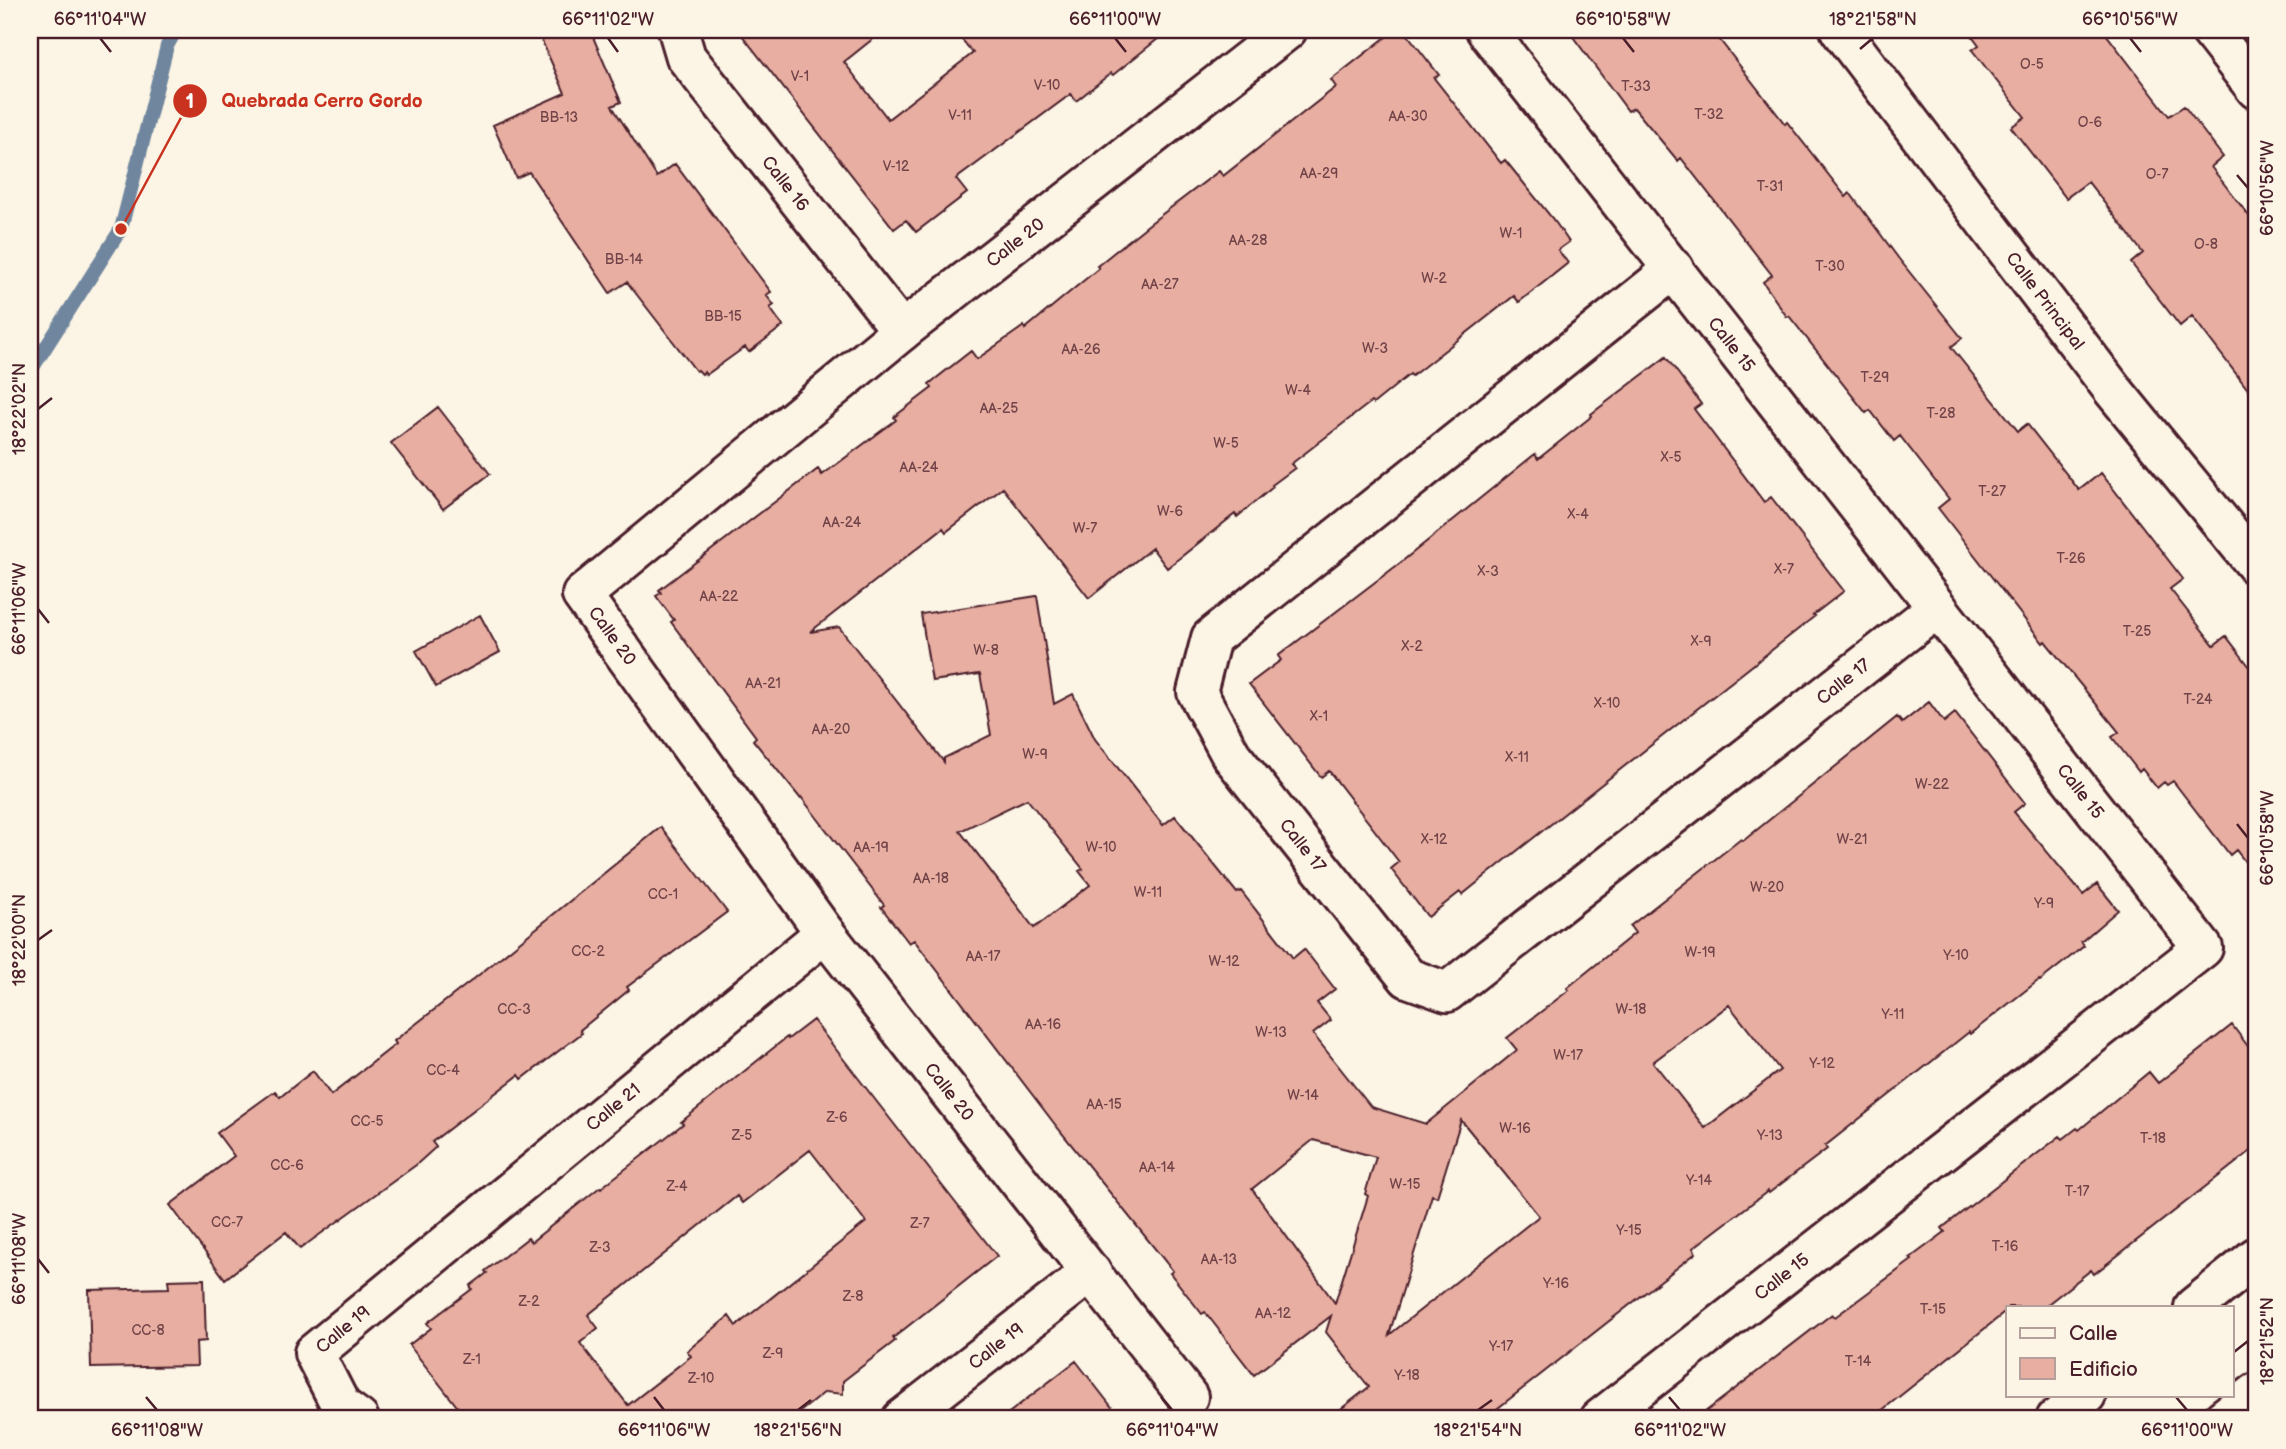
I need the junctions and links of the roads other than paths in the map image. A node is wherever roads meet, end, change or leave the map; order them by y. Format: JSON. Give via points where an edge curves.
{"nodes":[{"id":1,"x":678,"y":30,"type":"edge"},
{"id":2,"x":1287,"y":30,"type":"edge"},
{"id":3,"x":1486,"y":30,"type":"edge"},
{"id":4,"x":1840,"y":30,"type":"edge"},
{"id":5,"x":2210,"y":30,"type":"edge"},
{"id":6,"x":2256,"y":89,"type":"edge"},
{"id":7,"x":1674,"y":269,"type":"junction"},
{"id":8,"x":902,"y":331,"type":"junction"},
{"id":9,"x":2256,"y":565,"type":"edge"},
{"id":10,"x":1937,"y":608,"type":"junction"},
{"id":11,"x":825,"y":933,"type":"junction"},
{"id":12,"x":2256,"y":1257,"type":"edge"},
{"id":13,"x":1091,"y":1272,"type":"junction"},
{"id":14,"x":403,"y":1280,"type":"joint"},
{"id":15,"x":2195,"y":1306,"type":"edge"},
{"id":16,"x":2256,"y":1393,"type":"edge"},
{"id":17,"x":2085,"y":1396,"type":"edge"},
{"id":18,"x":1188,"y":1397,"type":"dead end"},
{"id":19,"x":359,"y":1419,"type":"edge"},
{"id":20,"x":902,"y":1419,"type":"edge"},
{"id":21,"x":1600,"y":1419,"type":"edge"},
{"id":22,"x":2056,"y":1419,"type":"edge"},
{"id":23,"x":2223,"y":1419,"type":"edge"}],
"edges":[{"from":1,"to":8,"type":"main road","name":"Calle 16","via":[[686,57]]},
{"from":2,"to":8,"type":"main road","name":"Calle 20"},
{"from":3,"to":7,"type":"main road","name":"Calle 15"},
{"from":4,"to":9,"type":"main road","name":"Calle Principal","via":[[2113,390]]},
{"from":5,"to":6,"type":"main road"},
{"from":7,"to":10,"type":"main road","name":"Calle 15"},
{"from":7,"to":10,"type":"main road","name":"Calle 17","via":[[1211,638],[1197,692],[1231,755],[1408,978],[1447,992]]},
{"from":8,"to":11,"type":"main road","name":"Calle 20","via":[[582,594]]},
{"from":10,"to":21,"type":"main road","name":"Calle 15","via":[[2203,948]]},
{"from":11,"to":13,"type":"main road","name":"Calle 20"},
{"from":11,"to":14,"type":"main road","name":"Calle 21"},
{"from":12,"to":15,"type":"main road"},
{"from":13,"to":18,"type":"main road","name":"Calle 20"},
{"from":13,"to":20,"type":"main road","name":"Calle 19"},
{"from":14,"to":19,"type":"main road","name":"Calle 19","via":[[314,1353],[341,1406]]},
{"from":16,"to":23,"type":"main road"},
{"from":17,"to":22,"type":"main road"}]}
